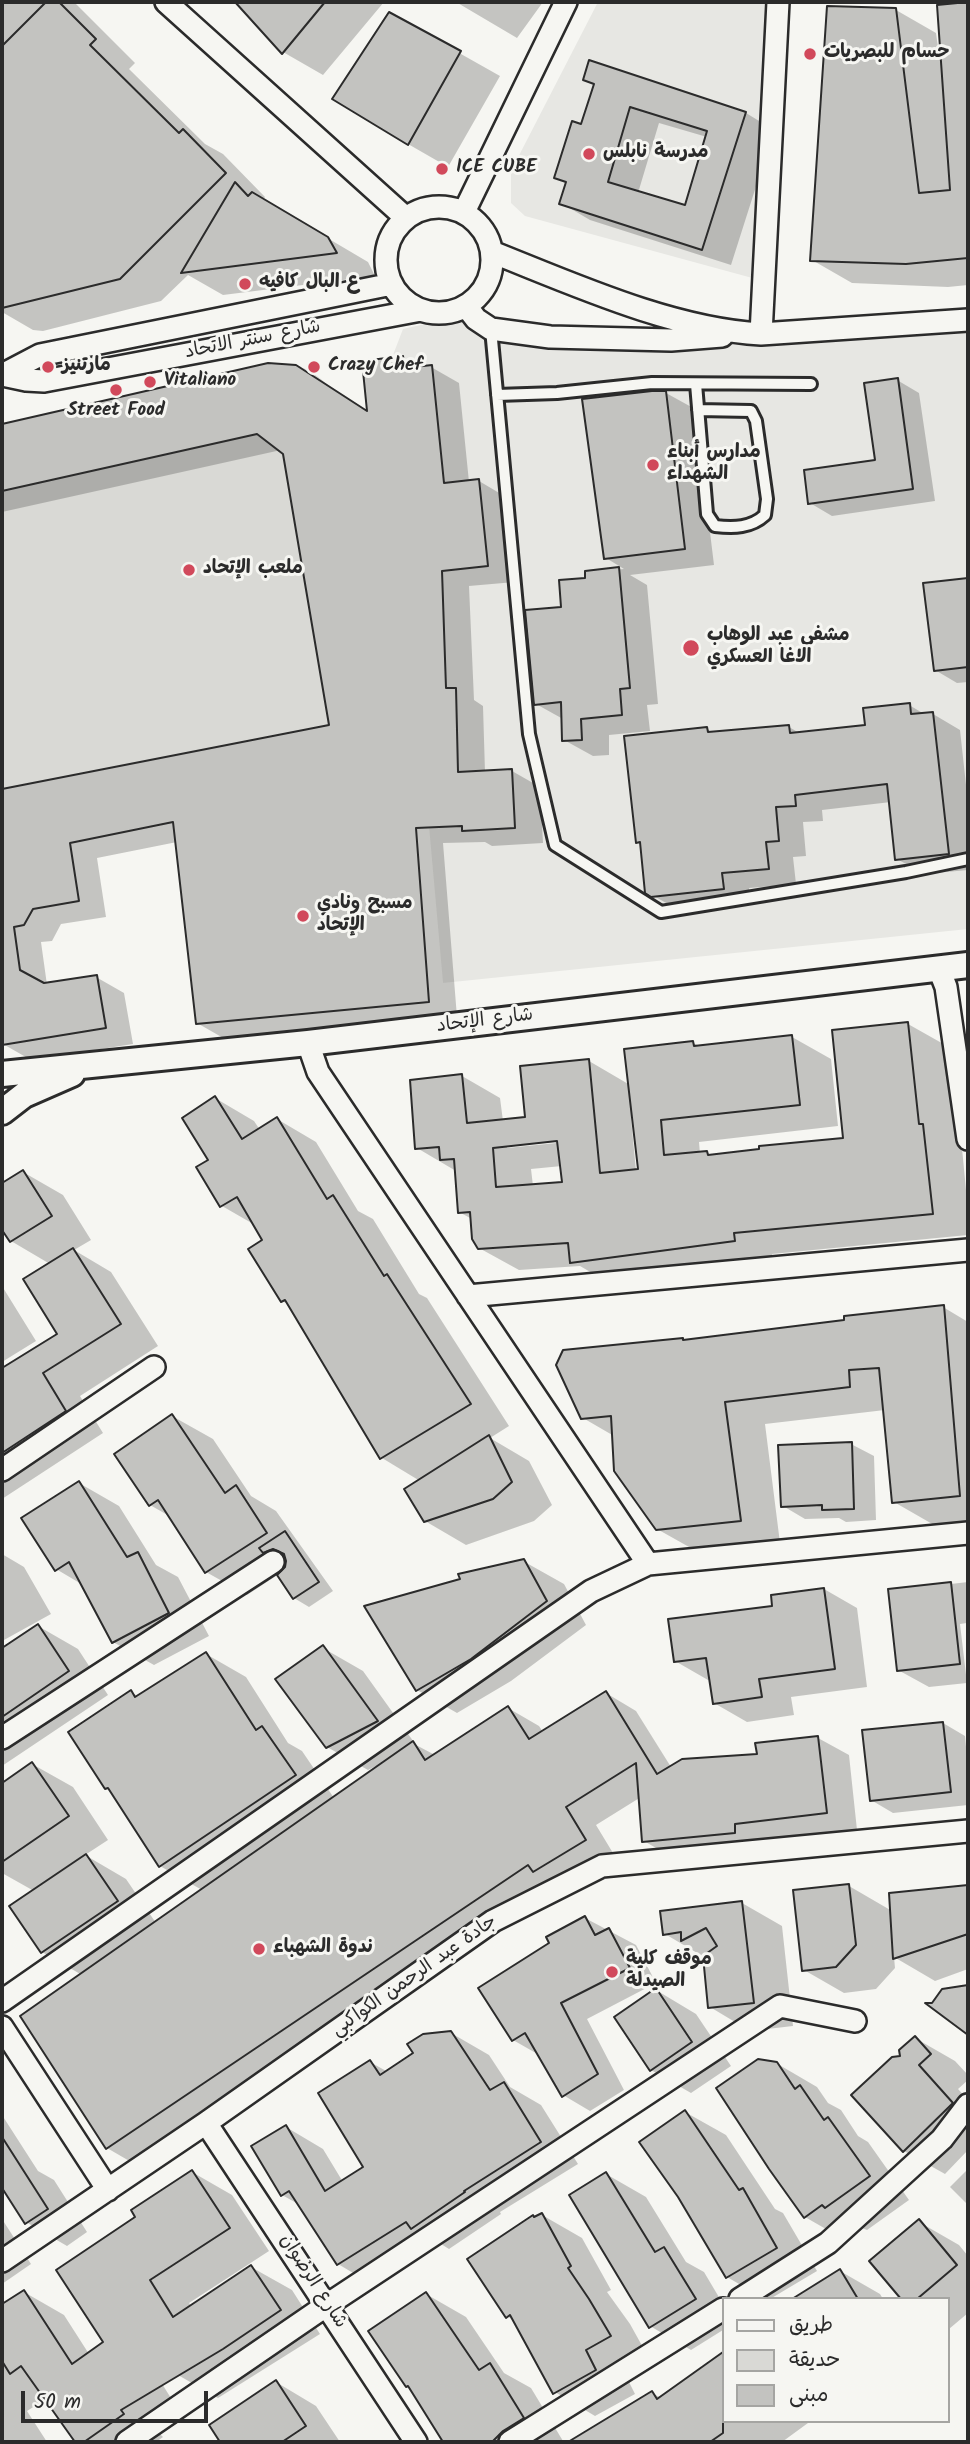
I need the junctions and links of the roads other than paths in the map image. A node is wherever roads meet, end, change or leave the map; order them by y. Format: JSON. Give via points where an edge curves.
{"nodes":[{"id":1,"x":166,"y":2,"type":"edge"},
{"id":2,"x":566,"y":2,"type":"edge"},
{"id":3,"x":778,"y":2,"type":"edge"},
{"id":4,"x":464,"y":212,"type":"junction"},
{"id":5,"x":405,"y":218,"type":"junction"},
{"id":6,"x":492,"y":252,"type":"junction"},
{"id":7,"x":392,"y":284,"type":"junction"},
{"id":8,"x":466,"y":306,"type":"junction"},
{"id":9,"x":421,"y":310,"type":"junction"},
{"id":10,"x":968,"y":320,"type":"edge"},
{"id":11,"x":491,"y":329,"type":"junction"},
{"id":12,"x":753,"y":334,"type":"junction"},
{"id":13,"x":2,"y":375,"type":"edge"},
{"id":14,"x":696,"y":384,"type":"junction"},
{"id":15,"x":811,"y":384,"type":"dead end"},
{"id":16,"x":496,"y":395,"type":"junction"},
{"id":17,"x":698,"y":410,"type":"junction"},
{"id":18,"x":968,"y":859,"type":"edge"},
{"id":19,"x":968,"y":965,"type":"edge"},
{"id":20,"x":939,"y":969,"type":"junction"},
{"id":21,"x":308,"y":1043,"type":"junction"},
{"id":22,"x":96,"y":1063,"type":"junction"},
{"id":23,"x":2,"y":1074,"type":"edge"},
{"id":24,"x":2,"y":1112,"type":"edge"},
{"id":25,"x":968,"y":1139,"type":"edge"},
{"id":26,"x":968,"y":1250,"type":"edge"},
{"id":27,"x":468,"y":1296,"type":"junction"},
{"id":28,"x":154,"y":1367,"type":"dead end"},
{"id":29,"x":2,"y":1470,"type":"edge"},
{"id":30,"x":968,"y":1533,"type":"edge"},
{"id":31,"x":273,"y":1562,"type":"dead end"},
{"id":32,"x":648,"y":1564,"type":"junction"},
{"id":33,"x":2,"y":1738,"type":"edge"},
{"id":34,"x":968,"y":1831,"type":"edge"},
{"id":35,"x":2,"y":2001,"type":"edge"},
{"id":36,"x":855,"y":2021,"type":"dead end"},
{"id":37,"x":2,"y":2027,"type":"edge"},
{"id":38,"x":968,"y":2105,"type":"edge"},
{"id":39,"x":206,"y":2123,"type":"junction"},
{"id":40,"x":108,"y":2190,"type":"junction"},
{"id":41,"x":2,"y":2260,"type":"edge"},
{"id":42,"x":743,"y":2297,"type":"edge"},
{"id":43,"x":327,"y":2305,"type":"junction"},
{"id":44,"x":722,"y":2310,"type":"edge"},
{"id":45,"x":127,"y":2442,"type":"edge"},
{"id":46,"x":416,"y":2442,"type":"edge"},
{"id":47,"x":510,"y":2442,"type":"edge"}],
"edges":[{"from":1,"to":5,"type":"street"},
{"from":2,"to":4,"type":"street"},
{"from":3,"to":12,"type":"street"},
{"from":4,"to":5,"type":"street","via":[[433,206]]},
{"from":4,"to":6,"type":"street","via":[[487,236]]},
{"from":5,"to":7,"type":"street","via":[[389,242],[386,256]]},
{"from":6,"to":8,"type":"street","via":[[487,283]]},
{"from":6,"to":12,"type":"street","via":[[660,314],[702,327]]},
{"from":7,"to":9,"type":"street"},
{"from":7,"to":13,"type":"street","name":"شارع سنتر الاتحاد","via":[[40,355]]},
{"from":8,"to":9,"type":"street","via":[[452,312]]},
{"from":8,"to":11,"type":"street"},
{"from":9,"to":13,"type":"street","name":"شارع سنتر الاتحاد","via":[[44,381]]},
{"from":10,"to":12,"type":"street"},
{"from":11,"to":12,"type":"street","via":[[619,340]]},
{"from":11,"to":16,"type":"lane"},
{"from":14,"to":15,"type":"lane"},
{"from":14,"to":16,"type":"lane"},
{"from":14,"to":17,"type":"lane"},
{"from":16,"to":18,"type":"lane","via":[[529,734],[555,845],[661,912]]},
{"from":17,"to":17,"type":"lane","via":[[707,514],[715,526],[755,524],[765,515],[767,499],[751,411]]},
{"from":19,"to":20,"type":"street","name":"شارع الإتحاد"},
{"from":20,"to":21,"type":"street","name":"شارع الإتحاد"},
{"from":20,"to":25,"type":"street","via":[[946,987]]},
{"from":21,"to":22,"type":"street","name":"شارع الإتحاد"},
{"from":21,"to":27,"type":"street","via":[[318,1072]]},
{"from":22,"to":23,"type":"street","name":"شارع الإتحاد"},
{"from":22,"to":24,"type":"street","via":[[24,1095]]},
{"from":26,"to":27,"type":"street"},
{"from":27,"to":32,"type":"street"},
{"from":28,"to":29,"type":"street"},
{"from":30,"to":32,"type":"street"},
{"from":31,"to":33,"type":"street"},
{"from":32,"to":35,"type":"street","via":[[591,1591]]},
{"from":34,"to":39,"type":"street","name":"جادة عبد الرحمن الكواكبي","via":[[602,1866],[493,1920]]},
{"from":36,"to":43,"type":"street","via":[[780,2006]]},
{"from":37,"to":40,"type":"street"},
{"from":38,"to":42,"type":"street","via":[[943,2139],[828,2243]]},
{"from":39,"to":40,"type":"street","name":"جادة عبد الرحمن الكواكبي"},
{"from":39,"to":43,"type":"street","name":"شارع الرضوان"},
{"from":40,"to":41,"type":"street","name":"جادة عبد الرحمن الكواكبي"},
{"from":43,"to":45,"type":"street"},
{"from":43,"to":46,"type":"street","name":"شارع الرضوان"},
{"from":44,"to":47,"type":"street"}]}
